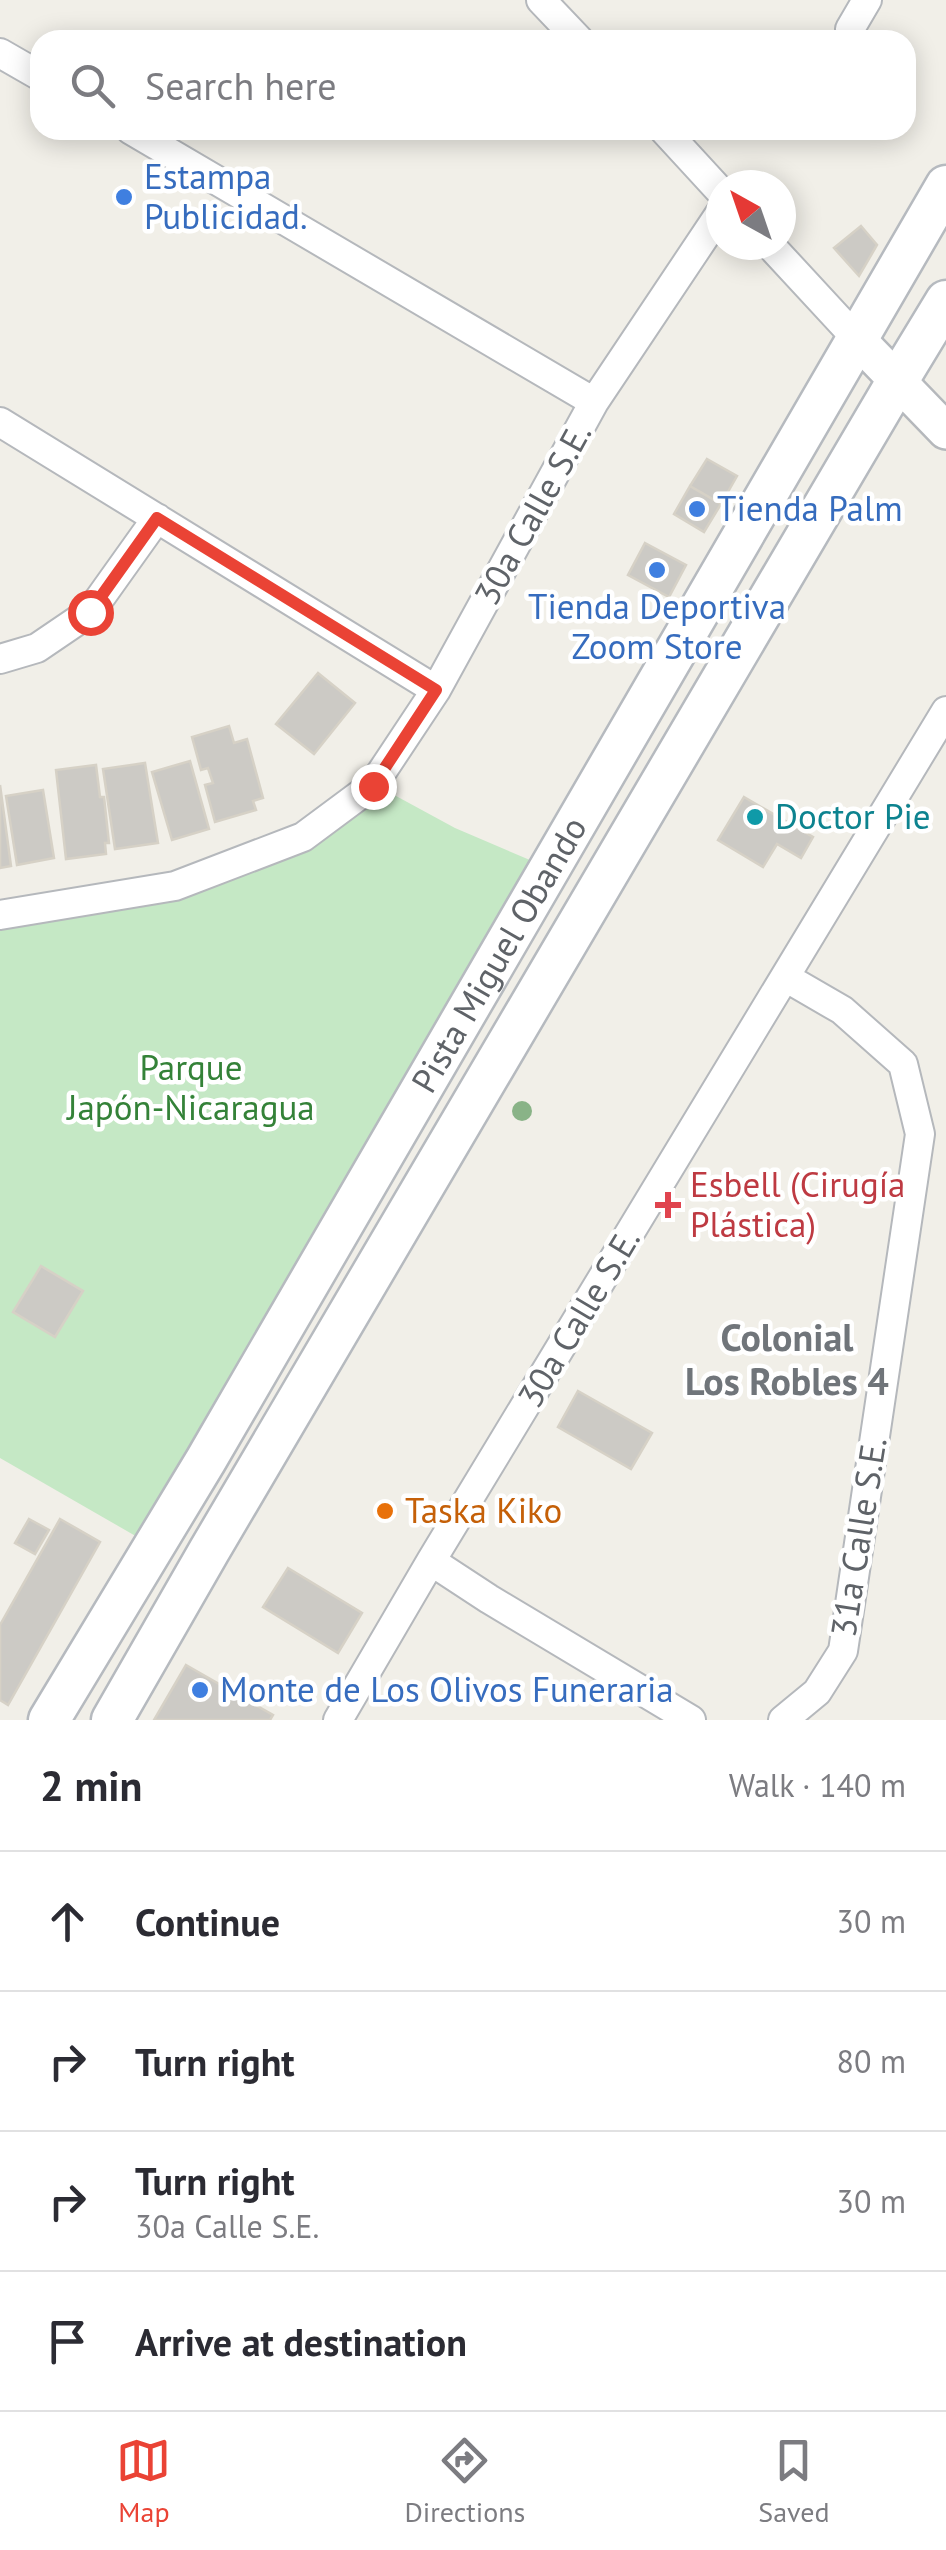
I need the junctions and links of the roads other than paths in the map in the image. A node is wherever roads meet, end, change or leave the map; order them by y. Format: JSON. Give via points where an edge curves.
{"nodes":[{"id":1,"x":541,"y":0,"type":"edge"},
{"id":2,"x":867,"y":0,"type":"edge"},
{"id":3,"x":850,"y":29,"type":"dead end"},
{"id":4,"x":570,"y":30,"type":"edge"},
{"id":5,"x":0,"y":53,"type":"edge"},
{"id":6,"x":30,"y":70,"type":"edge"},
{"id":7,"x":148,"y":140,"type":"edge"},
{"id":8,"x":673,"y":140,"type":"edge"},
{"id":9,"x":706,"y":176,"type":"edge"},
{"id":10,"x":946,"y":186,"type":"edge"},
{"id":11,"x":706,"y":234,"type":"edge"},
{"id":12,"x":784,"y":260,"type":"edge"},
{"id":13,"x":946,"y":301,"type":"edge"},
{"id":14,"x":856,"y":338,"type":"junction"},
{"id":15,"x":898,"y":380,"type":"junction"},
{"id":16,"x":594,"y":402,"type":"junction"},
{"id":17,"x":0,"y":422,"type":"edge"},
{"id":18,"x":946,"y":430,"type":"edge"},
{"id":19,"x":157,"y":518,"type":"junction"},
{"id":20,"x":0,"y":659,"type":"edge"},
{"id":21,"x":436,"y":690,"type":"junction"},
{"id":22,"x":946,"y":711,"type":"edge"},
{"id":23,"x":0,"y":915,"type":"edge"},
{"id":24,"x":785,"y":978,"type":"junction"},
{"id":25,"x":431,"y":1562,"type":"junction"},
{"id":26,"x":49,"y":1720,"type":"edge"},
{"id":27,"x":112,"y":1720,"type":"edge"},
{"id":28,"x":338,"y":1720,"type":"edge"},
{"id":29,"x":692,"y":1720,"type":"edge"},
{"id":30,"x":783,"y":1720,"type":"edge"}],
"edges":[{"from":1,"to":4,"type":"street"},
{"from":2,"to":3,"type":"street"},
{"from":5,"to":6,"type":"street"},
{"from":7,"to":16,"type":"street"},
{"from":8,"to":9,"type":"street"},
{"from":10,"to":14,"type":"main road","name":"Pista Miguel Obando"},
{"from":11,"to":16,"type":"street","name":"30a Calle S.E."},
{"from":12,"to":14,"type":"street"},
{"from":13,"to":15,"type":"main road","name":"Pista Miguel Obando"},
{"from":14,"to":15,"type":"street"},
{"from":14,"to":26,"type":"main road","name":"Pista Miguel Obando"},
{"from":15,"to":18,"type":"street"},
{"from":15,"to":27,"type":"main road","name":"Pista Miguel Obando"},
{"from":16,"to":21,"type":"street","name":"30a Calle S.E."},
{"from":17,"to":19,"type":"street"},
{"from":19,"to":20,"type":"street","via":[[90,612],[37,648]]},
{"from":19,"to":21,"type":"street"},
{"from":21,"to":23,"type":"street","name":"30a Calle S.E.","via":[[373,786],[303,836],[176,886]]},
{"from":22,"to":24,"type":"street","name":"30a Calle S.E."},
{"from":24,"to":25,"type":"street","name":"30a Calle S.E."},
{"from":24,"to":30,"type":"street","name":"31a Calle S.E.","via":[[842,1010],[903,1064],[920,1134],[843,1651],[817,1692]]},
{"from":25,"to":28,"type":"street","name":"30a Calle S.E."},
{"from":25,"to":29,"type":"street"}]}
